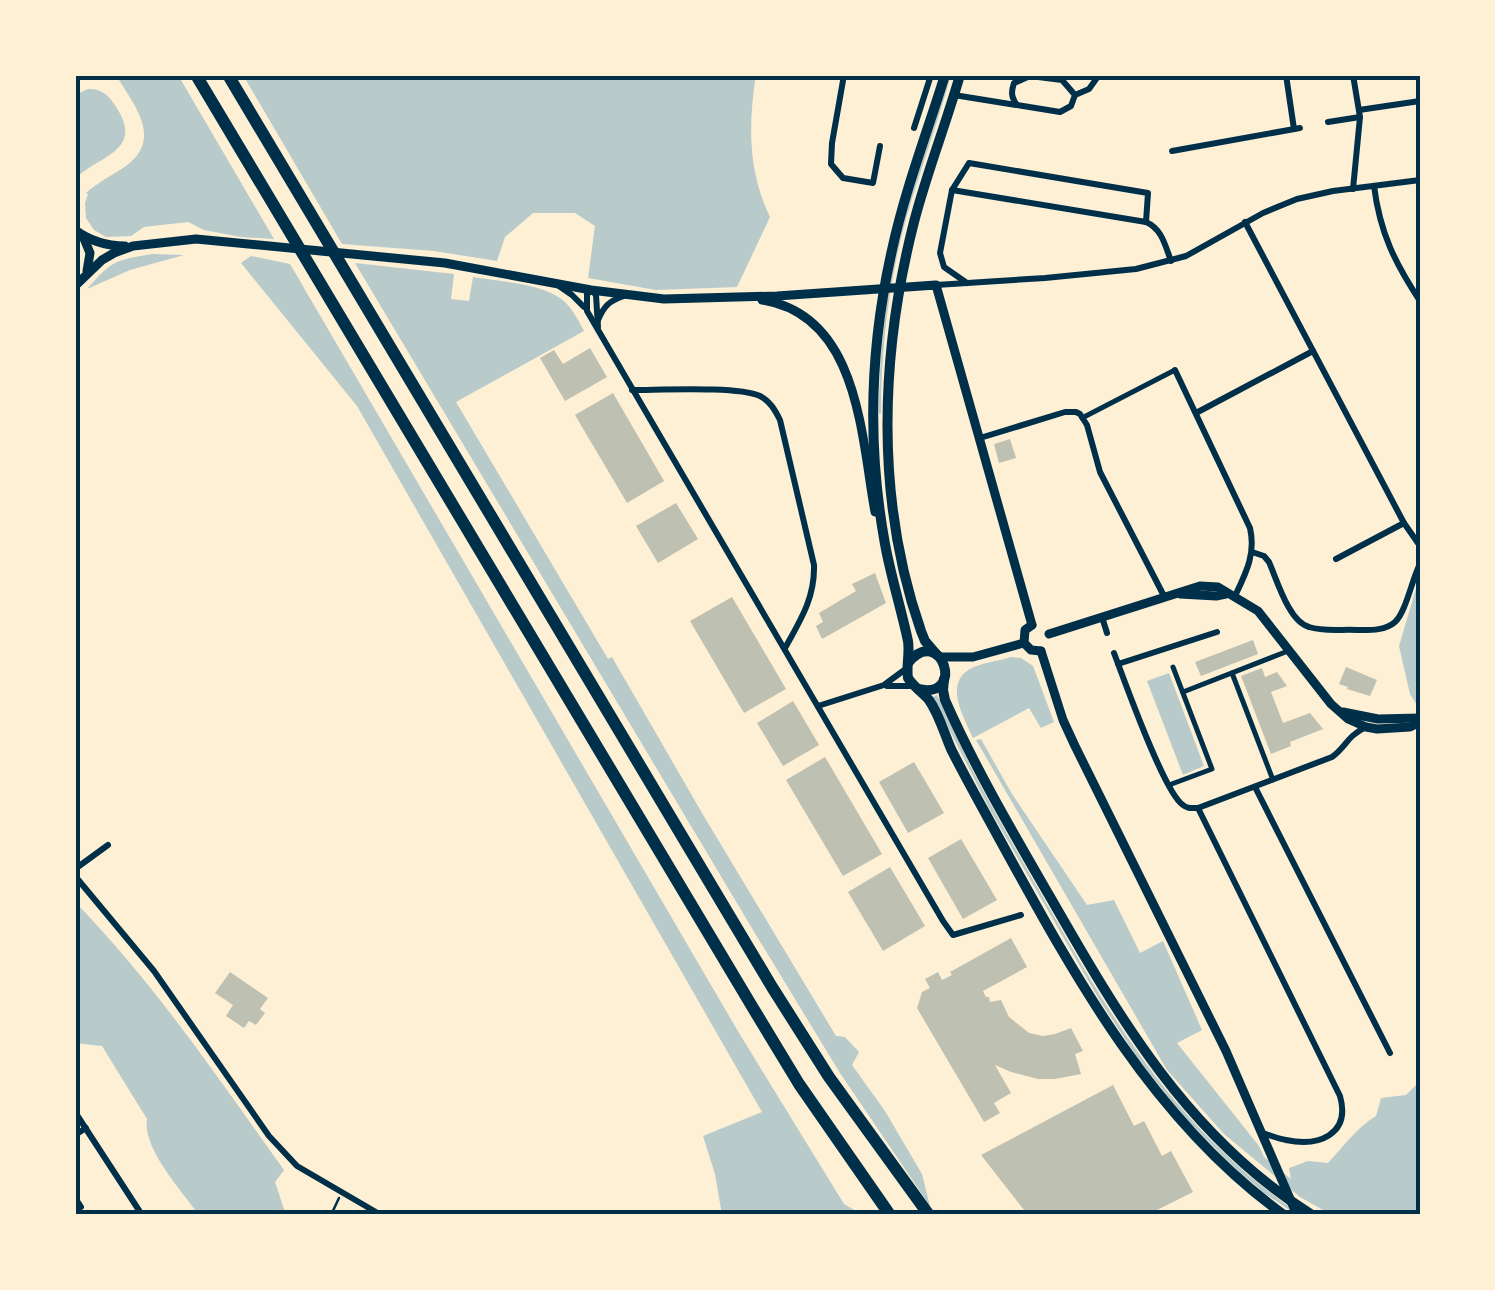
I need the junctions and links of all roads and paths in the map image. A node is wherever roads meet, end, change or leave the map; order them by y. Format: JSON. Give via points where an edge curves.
{"nodes":[{"id":1,"x":196,"y":75,"type":"edge"},
{"id":2,"x":228,"y":75,"type":"edge"},
{"id":3,"x":844,"y":75,"type":"edge"},
{"id":4,"x":931,"y":75,"type":"edge"},
{"id":5,"x":944,"y":75,"type":"edge"},
{"id":6,"x":960,"y":75,"type":"edge"},
{"id":7,"x":1099,"y":75,"type":"edge"},
{"id":8,"x":1286,"y":75,"type":"edge"},
{"id":9,"x":1353,"y":75,"type":"edge"},
{"id":10,"x":954,"y":95,"type":"junction"},
{"id":11,"x":1076,"y":95,"type":"junction"},
{"id":12,"x":1420,"y":102,"type":"edge"},
{"id":13,"x":1017,"y":105,"type":"junction"},
{"id":14,"x":1359,"y":113,"type":"junction"},
{"id":15,"x":1328,"y":122,"type":"dead end"},
{"id":16,"x":914,"y":128,"type":"dead end"},
{"id":17,"x":880,"y":146,"type":"dead end"},
{"id":18,"x":1172,"y":151,"type":"dead end"},
{"id":19,"x":1420,"y":180,"type":"edge"},
{"id":20,"x":1374,"y":186,"type":"junction"},
{"id":21,"x":1353,"y":189,"type":"junction"},
{"id":22,"x":952,"y":190,"type":"junction"},
{"id":23,"x":1146,"y":222,"type":"junction"},
{"id":24,"x":1245,"y":222,"type":"junction"},
{"id":25,"x":79,"y":233,"type":"edge"},
{"id":26,"x":133,"y":246,"type":"junction"},
{"id":27,"x":1172,"y":261,"type":"junction"},
{"id":28,"x":86,"y":274,"type":"junction"},
{"id":29,"x":554,"y":282,"type":"junction"},
{"id":30,"x":968,"y":283,"type":"junction"},
{"id":31,"x":936,"y":285,"type":"junction"},
{"id":32,"x":75,"y":286,"type":"edge"},
{"id":33,"x":592,"y":290,"type":"junction"},
{"id":34,"x":628,"y":295,"type":"junction"},
{"id":35,"x":729,"y":298,"type":"junction"},
{"id":36,"x":1420,"y":302,"type":"edge"},
{"id":37,"x":586,"y":311,"type":"junction"},
{"id":38,"x":598,"y":321,"type":"junction"},
{"id":39,"x":598,"y":331,"type":"junction"},
{"id":40,"x":1314,"y":351,"type":"junction"},
{"id":41,"x":1176,"y":370,"type":"joint"},
{"id":42,"x":632,"y":390,"type":"junction"},
{"id":43,"x":1196,"y":413,"type":"junction"},
{"id":44,"x":1082,"y":418,"type":"junction"},
{"id":45,"x":980,"y":438,"type":"junction"},
{"id":46,"x":1404,"y":523,"type":"junction"},
{"id":47,"x":1420,"y":546,"type":"edge"},
{"id":48,"x":1252,"y":552,"type":"junction"},
{"id":49,"x":1336,"y":560,"type":"dead end"},
{"id":50,"x":1420,"y":564,"type":"edge"},
{"id":51,"x":1231,"y":595,"type":"junction"},
{"id":52,"x":1164,"y":596,"type":"junction"},
{"id":53,"x":896,"y":599,"type":"junction"},
{"id":54,"x":1102,"y":617,"type":"junction"},
{"id":55,"x":1032,"y":625,"type":"junction"},
{"id":56,"x":1218,"y":632,"type":"dead end"},
{"id":57,"x":1107,"y":633,"type":"dead end"},
{"id":58,"x":1050,"y":634,"type":"junction"},
{"id":59,"x":1024,"y":643,"type":"junction"},
{"id":60,"x":784,"y":649,"type":"junction"},
{"id":61,"x":1041,"y":651,"type":"junction"},
{"id":62,"x":1288,"y":651,"type":"junction"},
{"id":63,"x":1114,"y":653,"type":"dead end"},
{"id":64,"x":939,"y":656,"type":"junction"},
{"id":65,"x":973,"y":658,"type":"junction"},
{"id":66,"x":1118,"y":664,"type":"junction"},
{"id":67,"x":907,"y":666,"type":"junction"},
{"id":68,"x":1173,"y":667,"type":"dead end"},
{"id":69,"x":1232,"y":672,"type":"junction"},
{"id":70,"x":945,"y":678,"type":"junction"},
{"id":71,"x":915,"y":687,"type":"junction"},
{"id":72,"x":876,"y":688,"type":"junction"},
{"id":73,"x":1182,"y":692,"type":"junction"},
{"id":74,"x":818,"y":706,"type":"junction"},
{"id":75,"x":1344,"y":716,"type":"junction"},
{"id":76,"x":1420,"y":720,"type":"edge"},
{"id":77,"x":1366,"y":727,"type":"junction"},
{"id":78,"x":1350,"y":735,"type":"junction"},
{"id":79,"x":1273,"y":780,"type":"junction"},
{"id":80,"x":1169,"y":785,"type":"junction"},
{"id":81,"x":1255,"y":787,"type":"junction"},
{"id":82,"x":1198,"y":808,"type":"junction"},
{"id":83,"x":108,"y":845,"type":"dead end"},
{"id":84,"x":75,"y":873,"type":"edge"},
{"id":85,"x":1021,"y":915,"type":"dead end"},
{"id":86,"x":1390,"y":1053,"type":"dead end"},
{"id":87,"x":75,"y":1112,"type":"edge"},
{"id":88,"x":86,"y":1128,"type":"junction"},
{"id":89,"x":1262,"y":1132,"type":"junction"},
{"id":90,"x":75,"y":1135,"type":"edge"},
{"id":91,"x":342,"y":1192,"type":"junction"},
{"id":92,"x":75,"y":1198,"type":"edge"},
{"id":93,"x":82,"y":1208,"type":"dead end"},
{"id":94,"x":142,"y":1215,"type":"edge"},
{"id":95,"x":331,"y":1215,"type":"edge"},
{"id":96,"x":381,"y":1215,"type":"edge"},
{"id":97,"x":890,"y":1215,"type":"edge"},
{"id":98,"x":929,"y":1215,"type":"edge"},
{"id":99,"x":1284,"y":1215,"type":"edge"},
{"id":100,"x":1297,"y":1215,"type":"edge"},
{"id":101,"x":1312,"y":1215,"type":"edge"}],
"edges":[{"from":1,"to":97,"type":"highway","via":[[780,1054]]},
{"from":2,"to":98,"type":"highway","via":[[772,987]]},
{"from":3,"to":17,"type":"street","via":[[831,164],[843,178],[873,183]]},
{"from":4,"to":16,"type":"street"},
{"from":5,"to":53,"type":"main road","via":[[895,235],[878,333],[874,450]]},
{"from":6,"to":10,"type":"main road"},
{"from":7,"to":11,"type":"street"},
{"from":8,"to":18,"type":"street","via":[[1298,128]]},
{"from":9,"to":14,"type":"street"},
{"from":10,"to":13,"type":"street"},
{"from":10,"to":64,"type":"main road","via":[[908,246],[888,388],[900,548],[918,623]]},
{"from":11,"to":13,"type":"street","via":[[1060,112]]},
{"from":11,"to":13,"type":"street","via":[[1062,80],[1030,76],[1014,82]]},
{"from":12,"to":14,"type":"street"},
{"from":14,"to":15,"type":"street"},
{"from":14,"to":21,"type":"street"},
{"from":19,"to":20,"type":"street"},
{"from":20,"to":21,"type":"street"},
{"from":20,"to":36,"type":"street","via":[[1386,243]]},
{"from":21,"to":24,"type":"street","via":[[1296,200]]},
{"from":22,"to":23,"type":"street"},
{"from":22,"to":23,"type":"street","via":[[969,163],[1148,193]]},
{"from":22,"to":30,"type":"street","via":[[940,252],[944,266]]},
{"from":23,"to":27,"type":"street","via":[[1160,232]]},
{"from":24,"to":27,"type":"street"},
{"from":24,"to":40,"type":"street"},
{"from":25,"to":26,"type":"main road"},
{"from":25,"to":28,"type":"main road","via":[[90,253]]},
{"from":26,"to":28,"type":"main road"},
{"from":26,"to":29,"type":"main road","via":[[186,240],[249,244]]},
{"from":27,"to":30,"type":"street"},
{"from":28,"to":32,"type":"main road"},
{"from":29,"to":33,"type":"main road"},
{"from":29,"to":37,"type":"street"},
{"from":30,"to":31,"type":"street"},
{"from":31,"to":35,"type":"main road"},
{"from":31,"to":45,"type":"main road"},
{"from":33,"to":34,"type":"main road"},
{"from":33,"to":37,"type":"street"},
{"from":33,"to":38,"type":"street"},
{"from":34,"to":35,"type":"main road"},
{"from":34,"to":38,"type":"street","via":[[604,306]]},
{"from":35,"to":53,"type":"main road","via":[[769,301],[796,312],[837,352],[855,403]]},
{"from":37,"to":39,"type":"street"},
{"from":38,"to":39,"type":"street"},
{"from":39,"to":42,"type":"street"},
{"from":40,"to":43,"type":"street"},
{"from":40,"to":46,"type":"street"},
{"from":41,"to":43,"type":"street"},
{"from":41,"to":44,"type":"street"},
{"from":42,"to":60,"type":"street"},
{"from":42,"to":60,"type":"street","via":[[739,391],[759,395],[774,409],[814,566],[809,603]]},
{"from":43,"to":48,"type":"street","via":[[1250,528]]},
{"from":44,"to":45,"type":"street","via":[[1065,412]]},
{"from":44,"to":52,"type":"street","via":[[1100,472]]},
{"from":45,"to":55,"type":"main road"},
{"from":46,"to":47,"type":"street"},
{"from":46,"to":49,"type":"street"},
{"from":48,"to":50,"type":"street","via":[[1269,562],[1297,620],[1317,628],[1372,630],[1395,622]]},
{"from":48,"to":51,"type":"street"},
{"from":51,"to":52,"type":"main road"},
{"from":51,"to":62,"type":"main road","via":[[1258,610]]},
{"from":52,"to":54,"type":"main road"},
{"from":53,"to":67,"type":"main road"},
{"from":54,"to":57,"type":"street"},
{"from":54,"to":58,"type":"main road"},
{"from":55,"to":58,"type":"main road"},
{"from":55,"to":59,"type":"main road"},
{"from":56,"to":66,"type":"street"},
{"from":58,"to":61,"type":"main road"},
{"from":59,"to":61,"type":"main road"},
{"from":59,"to":65,"type":"main road"},
{"from":60,"to":74,"type":"street"},
{"from":61,"to":89,"type":"main road","via":[[1063,720]]},
{"from":62,"to":69,"type":"street"},
{"from":62,"to":75,"type":"main road"},
{"from":63,"to":66,"type":"street"},
{"from":64,"to":65,"type":"main road"},
{"from":64,"to":67,"type":"main road","via":[[922,652]]},
{"from":64,"to":70,"type":"main road"},
{"from":65,"to":70,"type":"main road"},
{"from":66,"to":80,"type":"street"},
{"from":67,"to":71,"type":"main road"},
{"from":67,"to":72,"type":"street"},
{"from":68,"to":73,"type":"street"},
{"from":69,"to":73,"type":"street"},
{"from":69,"to":79,"type":"street"},
{"from":70,"to":71,"type":"main road","via":[[933,690]]},
{"from":70,"to":101,"type":"main road","via":[[946,700],[983,779],[1135,1039],[1222,1144]]},
{"from":71,"to":72,"type":"street"},
{"from":71,"to":99,"type":"main road","via":[[932,705],[984,812],[1128,1056],[1210,1153]]},
{"from":72,"to":74,"type":"street"},
{"from":73,"to":80,"type":"street","via":[[1212,769]]},
{"from":74,"to":85,"type":"street","via":[[953,935]]},
{"from":75,"to":76,"type":"main road"},
{"from":75,"to":77,"type":"main road"},
{"from":75,"to":78,"type":"street"},
{"from":76,"to":77,"type":"main road","via":[[1393,729]]},
{"from":77,"to":78,"type":"street"},
{"from":78,"to":79,"type":"street","via":[[1336,755]]},
{"from":79,"to":81,"type":"street"},
{"from":80,"to":82,"type":"street","via":[[1181,804]]},
{"from":81,"to":82,"type":"street"},
{"from":81,"to":86,"type":"street"},
{"from":82,"to":89,"type":"street","via":[[1343,1107],[1338,1128],[1322,1140]]},
{"from":83,"to":84,"type":"street"},
{"from":84,"to":91,"type":"street","via":[[154,971],[269,1136],[297,1166]]},
{"from":87,"to":88,"type":"street"},
{"from":88,"to":90,"type":"street"},
{"from":88,"to":94,"type":"street"},
{"from":89,"to":100,"type":"main road"},
{"from":91,"to":95,"type":"path"},
{"from":91,"to":96,"type":"street"},
{"from":92,"to":93,"type":"street"}]}
